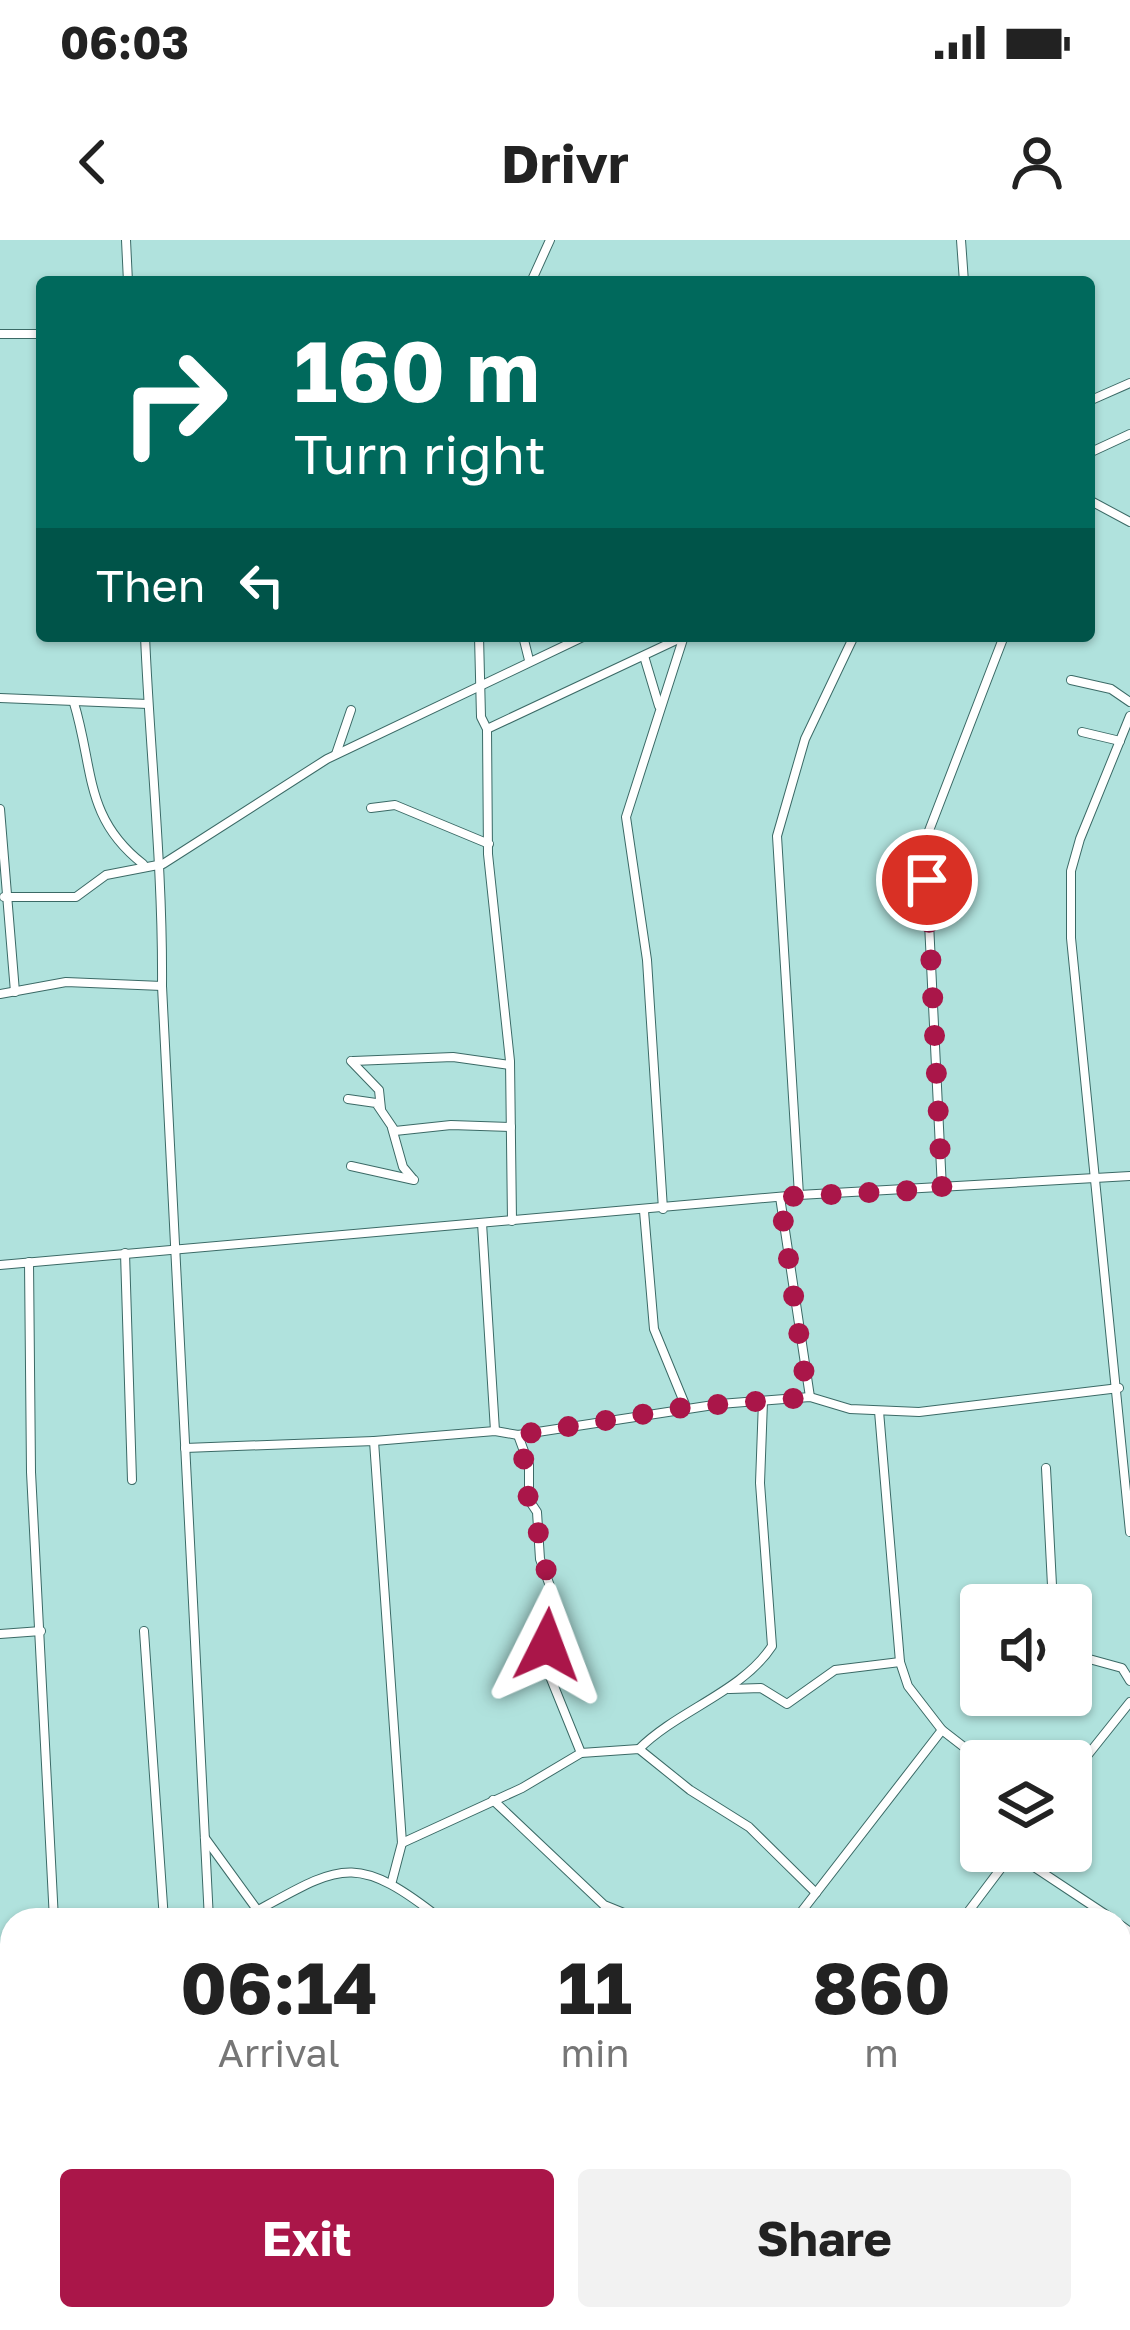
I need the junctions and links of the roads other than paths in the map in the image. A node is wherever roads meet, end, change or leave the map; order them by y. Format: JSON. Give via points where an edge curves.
{"nodes":[{"id":1,"x":126,"y":240,"type":"edge"},
{"id":2,"x":550,"y":240,"type":"edge"},
{"id":3,"x":961,"y":240,"type":"edge"},
{"id":4,"x":128,"y":276,"type":"edge"},
{"id":5,"x":534,"y":276,"type":"edge"},
{"id":6,"x":964,"y":276,"type":"edge"},
{"id":7,"x":0,"y":334,"type":"edge"},
{"id":8,"x":36,"y":334,"type":"edge"},
{"id":9,"x":1130,"y":383,"type":"edge"},
{"id":10,"x":1095,"y":398,"type":"edge"},
{"id":11,"x":1130,"y":434,"type":"edge"},
{"id":12,"x":1095,"y":450,"type":"edge"},
{"id":13,"x":1095,"y":503,"type":"edge"},
{"id":14,"x":1130,"y":522,"type":"edge"},
{"id":15,"x":145,"y":642,"type":"edge"},
{"id":16,"x":479,"y":642,"type":"edge"},
{"id":17,"x":524,"y":642,"type":"edge"},
{"id":18,"x":571,"y":642,"type":"edge"},
{"id":19,"x":672,"y":642,"type":"edge"},
{"id":20,"x":682,"y":642,"type":"edge"},
{"id":21,"x":851,"y":642,"type":"edge"},
{"id":22,"x":1002,"y":642,"type":"edge"},
{"id":23,"x":644,"y":656,"type":"junction"},
{"id":24,"x":529,"y":660,"type":"junction"},
{"id":25,"x":1071,"y":680,"type":"dead end"},
{"id":26,"x":479,"y":686,"type":"junction"},
{"id":27,"x":0,"y":698,"type":"edge"},
{"id":28,"x":1130,"y":702,"type":"edge"},
{"id":29,"x":74,"y":703,"type":"junction"},
{"id":30,"x":148,"y":704,"type":"junction"},
{"id":31,"x":351,"y":710,"type":"dead end"},
{"id":32,"x":660,"y":712,"type":"junction"},
{"id":33,"x":1130,"y":716,"type":"edge"},
{"id":34,"x":488,"y":729,"type":"junction"},
{"id":35,"x":1082,"y":732,"type":"dead end"},
{"id":36,"x":1120,"y":741,"type":"junction"},
{"id":37,"x":336,"y":754,"type":"junction"},
{"id":38,"x":371,"y":808,"type":"dead end"},
{"id":39,"x":0,"y":809,"type":"edge"},
{"id":40,"x":489,"y":844,"type":"junction"},
{"id":41,"x":163,"y":864,"type":"junction"},
{"id":42,"x":145,"y":865,"type":"junction"},
{"id":43,"x":4,"y":897,"type":"junction"},
{"id":44,"x":12,"y":974,"type":"junction"},
{"id":45,"x":162,"y":986,"type":"junction"},
{"id":46,"x":15,"y":992,"type":"junction"},
{"id":47,"x":0,"y":994,"type":"edge"},
{"id":48,"x":510,"y":1065,"type":"junction"},
{"id":49,"x":348,"y":1100,"type":"dead end"},
{"id":50,"x":381,"y":1112,"type":"junction"},
{"id":51,"x":511,"y":1127,"type":"junction"},
{"id":52,"x":392,"y":1129,"type":"junction"},
{"id":53,"x":351,"y":1166,"type":"dead end"},
{"id":54,"x":1130,"y":1177,"type":"edge"},
{"id":55,"x":1095,"y":1179,"type":"junction"},
{"id":56,"x":942,"y":1189,"type":"junction"},
{"id":57,"x":800,"y":1195,"type":"junction"},
{"id":58,"x":780,"y":1197,"type":"junction"},
{"id":59,"x":663,"y":1209,"type":"junction"},
{"id":60,"x":644,"y":1211,"type":"junction"},
{"id":61,"x":512,"y":1221,"type":"junction"},
{"id":62,"x":482,"y":1223,"type":"junction"},
{"id":63,"x":175,"y":1248,"type":"junction"},
{"id":64,"x":124,"y":1252,"type":"junction"},
{"id":65,"x":28,"y":1262,"type":"junction"},
{"id":66,"x":0,"y":1265,"type":"edge"},
{"id":67,"x":1119,"y":1388,"type":"junction"},
{"id":68,"x":806,"y":1396,"type":"junction"},
{"id":69,"x":763,"y":1401,"type":"junction"},
{"id":70,"x":686,"y":1407,"type":"junction"},
{"id":71,"x":879,"y":1411,"type":"junction"},
{"id":72,"x":494,"y":1431,"type":"junction"},
{"id":73,"x":518,"y":1435,"type":"junction"},
{"id":74,"x":374,"y":1441,"type":"junction"},
{"id":75,"x":185,"y":1448,"type":"junction"},
{"id":76,"x":1046,"y":1468,"type":"dead end"},
{"id":77,"x":132,"y":1480,"type":"dead end"},
{"id":78,"x":1130,"y":1532,"type":"edge"},
{"id":79,"x":1052,"y":1584,"type":"edge"},
{"id":80,"x":143,"y":1630,"type":"dead end"},
{"id":81,"x":41,"y":1631,"type":"junction"},
{"id":82,"x":0,"y":1634,"type":"edge"},
{"id":83,"x":1092,"y":1660,"type":"edge"},
{"id":84,"x":900,"y":1662,"type":"junction"},
{"id":85,"x":1130,"y":1681,"type":"edge"},
{"id":86,"x":723,"y":1690,"type":"junction"},
{"id":87,"x":1130,"y":1702,"type":"edge"},
{"id":88,"x":942,"y":1730,"type":"junction"},
{"id":89,"x":960,"y":1744,"type":"edge"},
{"id":90,"x":640,"y":1750,"type":"junction"},
{"id":91,"x":1092,"y":1750,"type":"edge"},
{"id":92,"x":581,"y":1754,"type":"junction"},
{"id":93,"x":493,"y":1800,"type":"junction"},
{"id":94,"x":204,"y":1838,"type":"junction"},
{"id":95,"x":402,"y":1843,"type":"junction"},
{"id":96,"x":999,"y":1872,"type":"edge"},
{"id":97,"x":1043,"y":1872,"type":"edge"},
{"id":98,"x":392,"y":1881,"type":"junction"},
{"id":99,"x":816,"y":1893,"type":"junction"},
{"id":100,"x":53,"y":1908,"type":"edge"},
{"id":101,"x":163,"y":1908,"type":"edge"},
{"id":102,"x":208,"y":1908,"type":"edge"},
{"id":103,"x":256,"y":1908,"type":"edge"},
{"id":104,"x":265,"y":1908,"type":"edge"},
{"id":105,"x":427,"y":1908,"type":"edge"},
{"id":106,"x":611,"y":1908,"type":"edge"},
{"id":107,"x":804,"y":1908,"type":"edge"},
{"id":108,"x":971,"y":1908,"type":"edge"},
{"id":109,"x":1096,"y":1908,"type":"edge"}],
"edges":[{"from":1,"to":4,"type":"street"},
{"from":2,"to":5,"type":"street"},
{"from":3,"to":6,"type":"street"},
{"from":7,"to":8,"type":"street"},
{"from":9,"to":10,"type":"street"},
{"from":11,"to":12,"type":"street"},
{"from":13,"to":14,"type":"street"},
{"from":15,"to":30,"type":"street"},
{"from":16,"to":26,"type":"street"},
{"from":17,"to":24,"type":"street"},
{"from":18,"to":24,"type":"street"},
{"from":19,"to":23,"type":"street"},
{"from":20,"to":32,"type":"street"},
{"from":21,"to":57,"type":"street","via":[[805,740],[777,836]]},
{"from":22,"to":56,"type":"street","via":[[926,841]]},
{"from":23,"to":32,"type":"street"},
{"from":23,"to":34,"type":"street"},
{"from":24,"to":26,"type":"street"},
{"from":25,"to":28,"type":"street"},
{"from":26,"to":34,"type":"street"},
{"from":26,"to":37,"type":"street"},
{"from":27,"to":29,"type":"street"},
{"from":29,"to":30,"type":"street"},
{"from":29,"to":42,"type":"street","via":[[100,819]]},
{"from":30,"to":41,"type":"street"},
{"from":31,"to":37,"type":"street"},
{"from":32,"to":59,"type":"street","via":[[626,817],[647,960]]},
{"from":33,"to":36,"type":"street"},
{"from":34,"to":40,"type":"street"},
{"from":35,"to":36,"type":"street"},
{"from":36,"to":55,"type":"street","via":[[1072,871],[1075,1001]]},
{"from":37,"to":41,"type":"street"},
{"from":38,"to":40,"type":"street","via":[[395,805]]},
{"from":39,"to":43,"type":"street"},
{"from":40,"to":48,"type":"street"},
{"from":41,"to":42,"type":"street"},
{"from":41,"to":45,"type":"street"},
{"from":42,"to":43,"type":"street","via":[[106,875],[76,897]]},
{"from":43,"to":44,"type":"street"},
{"from":44,"to":46,"type":"street"},
{"from":44,"to":47,"type":"street"},
{"from":45,"to":46,"type":"street","via":[[66,982]]},
{"from":45,"to":63,"type":"street"},
{"from":46,"to":47,"type":"street"},
{"from":48,"to":50,"type":"street","via":[[453,1057],[350,1061],[380,1090]]},
{"from":48,"to":51,"type":"street"},
{"from":49,"to":50,"type":"street","via":[[376,1103]]},
{"from":50,"to":52,"type":"street"},
{"from":51,"to":52,"type":"street"},
{"from":51,"to":61,"type":"street"},
{"from":52,"to":53,"type":"street","via":[[414,1180]]},
{"from":54,"to":55,"type":"street"},
{"from":55,"to":56,"type":"street"},
{"from":55,"to":67,"type":"street"},
{"from":56,"to":57,"type":"street"},
{"from":57,"to":58,"type":"street"},
{"from":58,"to":59,"type":"street"},
{"from":58,"to":68,"type":"street"},
{"from":59,"to":60,"type":"street"},
{"from":60,"to":61,"type":"street"},
{"from":60,"to":70,"type":"street","via":[[654,1329]]},
{"from":61,"to":62,"type":"street"},
{"from":62,"to":63,"type":"street"},
{"from":62,"to":72,"type":"street"},
{"from":63,"to":64,"type":"street"},
{"from":63,"to":75,"type":"street"},
{"from":64,"to":65,"type":"street"},
{"from":64,"to":77,"type":"street"},
{"from":65,"to":66,"type":"street"},
{"from":65,"to":81,"type":"street"},
{"from":67,"to":71,"type":"street","via":[[969,1409]]},
{"from":67,"to":78,"type":"street"},
{"from":68,"to":69,"type":"street"},
{"from":68,"to":71,"type":"street"},
{"from":69,"to":70,"type":"street"},
{"from":69,"to":86,"type":"street","via":[[760,1483],[772,1646]]},
{"from":70,"to":73,"type":"street"},
{"from":71,"to":84,"type":"street"},
{"from":72,"to":73,"type":"street"},
{"from":72,"to":74,"type":"street"},
{"from":73,"to":92,"type":"street","via":[[550,1586],[547,1670]]},
{"from":74,"to":75,"type":"street"},
{"from":74,"to":95,"type":"street"},
{"from":75,"to":94,"type":"street"},
{"from":76,"to":79,"type":"street"},
{"from":80,"to":101,"type":"street"},
{"from":81,"to":82,"type":"street"},
{"from":81,"to":100,"type":"street"},
{"from":83,"to":85,"type":"street","via":[[1122,1668]]},
{"from":84,"to":86,"type":"street","via":[[835,1670],[787,1704],[760,1688]]},
{"from":84,"to":88,"type":"street","via":[[920,1706]]},
{"from":86,"to":90,"type":"street"},
{"from":87,"to":91,"type":"street"},
{"from":88,"to":89,"type":"street"},
{"from":88,"to":99,"type":"street"},
{"from":90,"to":92,"type":"street"},
{"from":90,"to":99,"type":"street","via":[[749,1827]]},
{"from":92,"to":93,"type":"street"},
{"from":93,"to":95,"type":"street"},
{"from":93,"to":106,"type":"street"},
{"from":94,"to":102,"type":"street"},
{"from":94,"to":103,"type":"street"},
{"from":95,"to":98,"type":"street"},
{"from":96,"to":108,"type":"street"},
{"from":97,"to":109,"type":"street"},
{"from":98,"to":104,"type":"street","via":[[361,1869],[344,1872]]},
{"from":98,"to":105,"type":"street"},
{"from":99,"to":107,"type":"street"}]}
